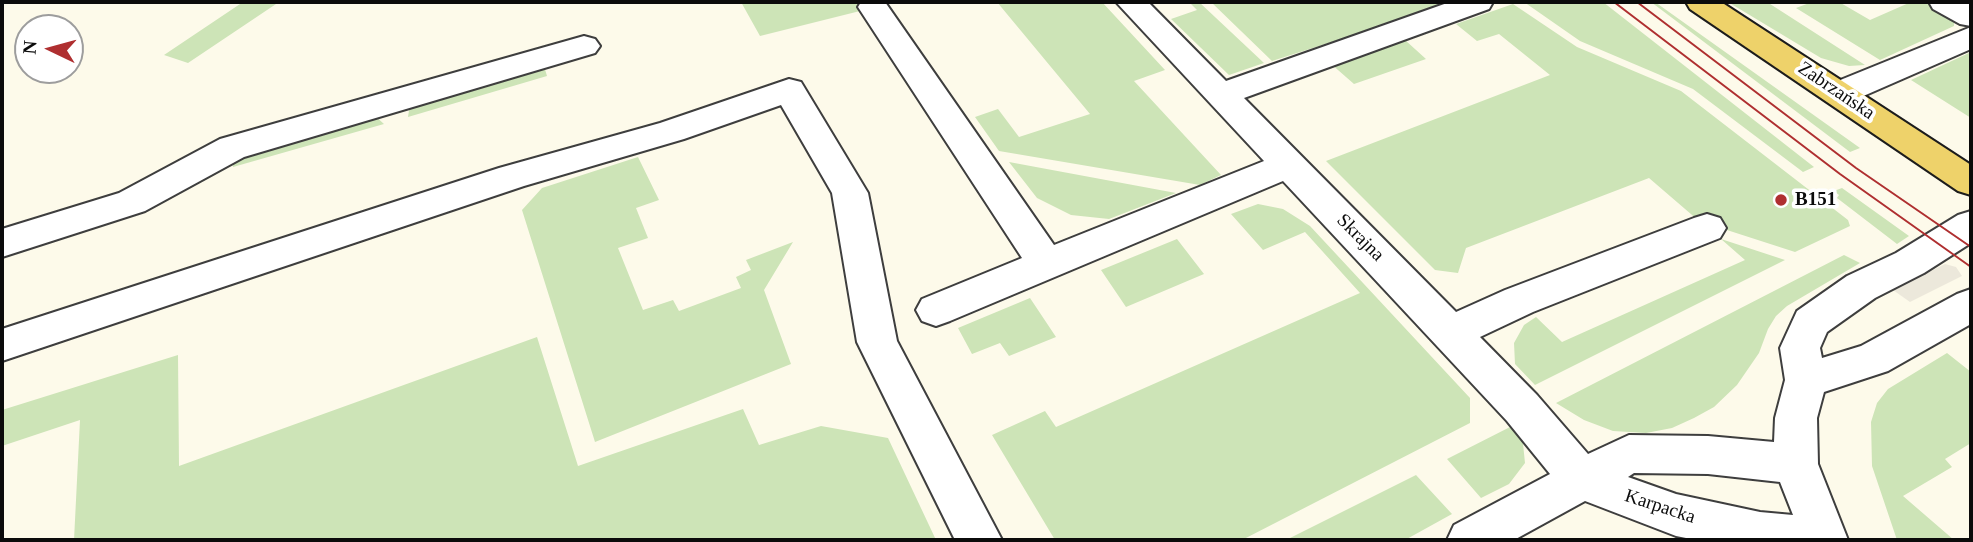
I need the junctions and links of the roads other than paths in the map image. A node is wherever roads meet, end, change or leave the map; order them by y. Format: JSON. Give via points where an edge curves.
{"nodes":[{"id":1,"x":1131,"y":2,"type":"edge"},
{"id":2,"x":1478,"y":2,"type":"edge"},
{"id":3,"x":1700,"y":2,"type":"edge"},
{"id":4,"x":1944,"y":2,"type":"edge"},
{"id":5,"x":873,"y":7,"type":"dead end"},
{"id":6,"x":1971,"y":18,"type":"edge"},
{"id":7,"x":1971,"y":37,"type":"edge"},
{"id":8,"x":584,"y":46,"type":"dead end"},
{"id":9,"x":1840,"y":93,"type":"junction"},
{"id":10,"x":1219,"y":94,"type":"junction"},
{"id":11,"x":1288,"y":165,"type":"junction"},
{"id":12,"x":1971,"y":181,"type":"edge"},
{"id":13,"x":1971,"y":225,"type":"edge"},
{"id":14,"x":1707,"y":229,"type":"dead end"},
{"id":15,"x":2,"y":243,"type":"edge"},
{"id":16,"x":1046,"y":264,"type":"junction"},
{"id":17,"x":1971,"y":305,"type":"edge"},
{"id":18,"x":936,"y":310,"type":"dead end"},
{"id":19,"x":1451,"y":332,"type":"junction"},
{"id":20,"x":2,"y":345,"type":"edge"},
{"id":21,"x":1806,"y":380,"type":"junction"},
{"id":22,"x":1796,"y":464,"type":"junction"},
{"id":23,"x":1583,"y":480,"type":"junction"},
{"id":24,"x":979,"y":540,"type":"edge"},
{"id":25,"x":1470,"y":540,"type":"edge"},
{"id":26,"x":1825,"y":540,"type":"edge"}],
"edges":[{"from":1,"to":10,"type":"street","name":"Skrajna"},
{"from":2,"to":10,"type":"street"},
{"from":3,"to":9,"type":"main road","name":"Zabrzańska"},
{"from":4,"to":6,"type":"street"},
{"from":5,"to":16,"type":"street"},
{"from":7,"to":9,"type":"street"},
{"from":8,"to":15,"type":"street","via":[[232,148],[132,202]]},
{"from":9,"to":12,"type":"main road","name":"Zabrzańska"},
{"from":10,"to":11,"type":"street","name":"Skrajna"},
{"from":11,"to":16,"type":"street"},
{"from":11,"to":19,"type":"street","name":"Skrajna"},
{"from":13,"to":21,"type":"street","name":"Karpacka","via":[[1861,286],[1811,322],[1800,348]]},
{"from":14,"to":19,"type":"street"},
{"from":16,"to":18,"type":"street"},
{"from":17,"to":21,"type":"street","via":[[1873,359]]},
{"from":19,"to":23,"type":"street","name":"Skrajna"},
{"from":20,"to":24,"type":"street","via":[[789,90],[850,193],[877,342]]},
{"from":21,"to":22,"type":"street","name":"Karpacka","via":[[1796,418]]},
{"from":22,"to":23,"type":"street","name":"Karpacka","via":[[1708,455],[1629,454]]},
{"from":22,"to":26,"type":"street","name":"Karpacka"},
{"from":23,"to":25,"type":"street","name":"Karpacka"},
{"from":23,"to":26,"type":"street","name":"Karpacka","via":[[1676,515],[1760,533]]}]}
